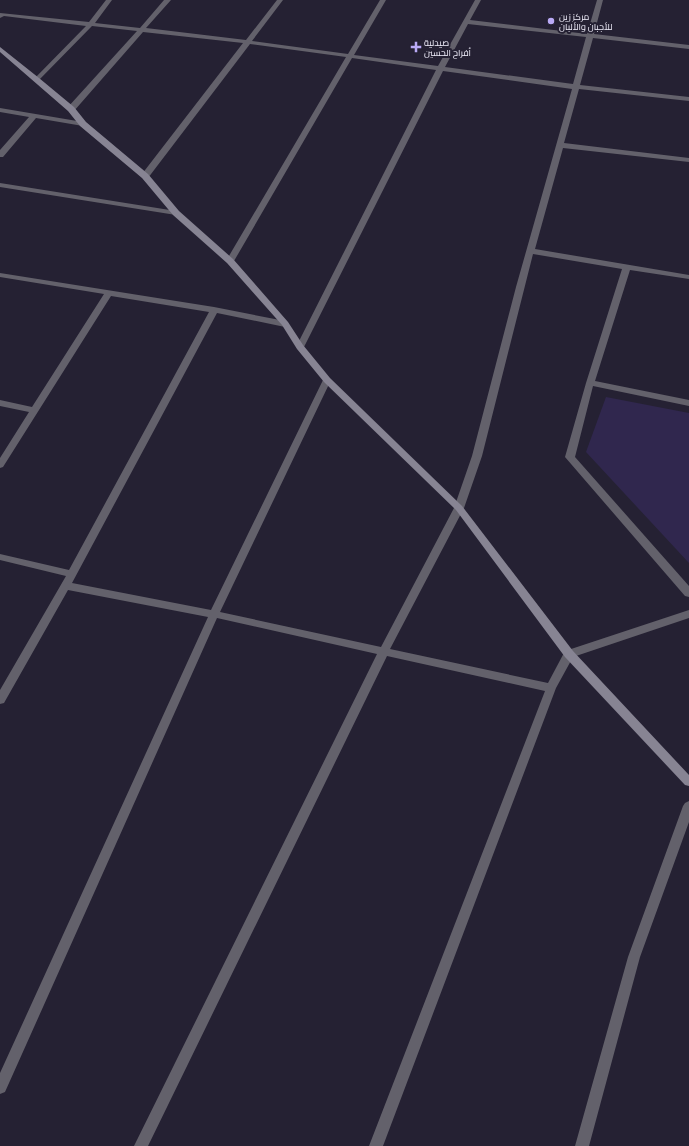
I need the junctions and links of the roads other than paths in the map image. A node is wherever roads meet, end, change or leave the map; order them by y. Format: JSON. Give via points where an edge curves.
{"nodes":[{"id":1,"x":109,"y":0,"type":"edge"},
{"id":2,"x":168,"y":0,"type":"edge"},
{"id":3,"x":280,"y":0,"type":"edge"},
{"id":4,"x":383,"y":0,"type":"edge"},
{"id":5,"x":478,"y":0,"type":"edge"},
{"id":6,"x":600,"y":0,"type":"edge"},
{"id":7,"x":0,"y":16,"type":"edge"},
{"id":8,"x":466,"y":22,"type":"junction"},
{"id":9,"x":91,"y":24,"type":"junction"},
{"id":10,"x":140,"y":31,"type":"junction"},
{"id":11,"x":590,"y":36,"type":"junction"},
{"id":12,"x":248,"y":42,"type":"junction"},
{"id":13,"x":689,"y":47,"type":"edge"},
{"id":14,"x":0,"y":49,"type":"edge"},
{"id":15,"x":349,"y":57,"type":"junction"},
{"id":16,"x":440,"y":69,"type":"junction"},
{"id":17,"x":37,"y":79,"type":"junction"},
{"id":18,"x":576,"y":87,"type":"junction"},
{"id":19,"x":689,"y":99,"type":"edge"},
{"id":20,"x":71,"y":109,"type":"junction"},
{"id":21,"x":0,"y":110,"type":"edge"},
{"id":22,"x":34,"y":116,"type":"junction"},
{"id":23,"x":83,"y":124,"type":"junction"},
{"id":24,"x":560,"y":145,"type":"junction"},
{"id":25,"x":0,"y":155,"type":"edge"},
{"id":26,"x":689,"y":160,"type":"edge"},
{"id":27,"x":145,"y":176,"type":"junction"},
{"id":28,"x":0,"y":185,"type":"edge"},
{"id":29,"x":176,"y":213,"type":"junction"},
{"id":30,"x":530,"y":250,"type":"junction"},
{"id":31,"x":230,"y":261,"type":"junction"},
{"id":32,"x":626,"y":267,"type":"junction"},
{"id":33,"x":0,"y":275,"type":"edge"},
{"id":34,"x":689,"y":278,"type":"edge"},
{"id":35,"x":109,"y":293,"type":"junction"},
{"id":36,"x":214,"y":310,"type":"junction"},
{"id":37,"x":286,"y":324,"type":"junction"},
{"id":38,"x":300,"y":347,"type":"junction"},
{"id":39,"x":326,"y":380,"type":"junction"},
{"id":40,"x":590,"y":383,"type":"junction"},
{"id":41,"x":0,"y":403,"type":"edge"},
{"id":42,"x":689,"y":403,"type":"edge"},
{"id":43,"x":35,"y":410,"type":"junction"},
{"id":44,"x":0,"y":465,"type":"edge"},
{"id":45,"x":459,"y":508,"type":"junction"},
{"id":46,"x":0,"y":557,"type":"edge"},
{"id":47,"x":72,"y":574,"type":"junction"},
{"id":48,"x":66,"y":586,"type":"junction"},
{"id":49,"x":689,"y":593,"type":"edge"},
{"id":50,"x":214,"y":614,"type":"junction"},
{"id":51,"x":689,"y":614,"type":"edge"},
{"id":52,"x":384,"y":651,"type":"junction"},
{"id":53,"x":569,"y":654,"type":"junction"},
{"id":54,"x":551,"y":688,"type":"junction"},
{"id":55,"x":0,"y":700,"type":"edge"},
{"id":56,"x":689,"y":782,"type":"edge"},
{"id":57,"x":689,"y":806,"type":"edge"},
{"id":58,"x":0,"y":1088,"type":"edge"},
{"id":59,"x":141,"y":1146,"type":"edge"},
{"id":60,"x":376,"y":1146,"type":"edge"},
{"id":61,"x":582,"y":1146,"type":"edge"}],
"edges":[{"from":1,"to":9,"type":"street"},
{"from":2,"to":10,"type":"street"},
{"from":3,"to":12,"type":"street"},
{"from":4,"to":15,"type":"street"},
{"from":5,"to":8,"type":"street"},
{"from":6,"to":11,"type":"street"},
{"from":7,"to":9,"type":"street","via":[[2,14]]},
{"from":8,"to":11,"type":"street"},
{"from":8,"to":16,"type":"street"},
{"from":9,"to":10,"type":"street"},
{"from":9,"to":17,"type":"street"},
{"from":10,"to":12,"type":"street"},
{"from":10,"to":20,"type":"street"},
{"from":11,"to":13,"type":"street"},
{"from":11,"to":18,"type":"street"},
{"from":12,"to":15,"type":"street"},
{"from":12,"to":27,"type":"street"},
{"from":14,"to":17,"type":"street"},
{"from":15,"to":16,"type":"street"},
{"from":15,"to":31,"type":"street"},
{"from":16,"to":18,"type":"street"},
{"from":16,"to":38,"type":"street"},
{"from":17,"to":20,"type":"street"},
{"from":18,"to":19,"type":"street"},
{"from":18,"to":24,"type":"street"},
{"from":20,"to":23,"type":"street"},
{"from":21,"to":22,"type":"street"},
{"from":22,"to":23,"type":"street"},
{"from":22,"to":25,"type":"street"},
{"from":23,"to":27,"type":"street"},
{"from":24,"to":26,"type":"street"},
{"from":24,"to":30,"type":"street"},
{"from":27,"to":29,"type":"street"},
{"from":28,"to":29,"type":"street"},
{"from":29,"to":31,"type":"street"},
{"from":30,"to":32,"type":"street"},
{"from":30,"to":45,"type":"street","via":[[477,456]]},
{"from":31,"to":37,"type":"street"},
{"from":32,"to":34,"type":"street"},
{"from":32,"to":40,"type":"street"},
{"from":33,"to":35,"type":"street"},
{"from":35,"to":36,"type":"street"},
{"from":35,"to":43,"type":"street"},
{"from":36,"to":37,"type":"street"},
{"from":36,"to":47,"type":"street"},
{"from":37,"to":38,"type":"street"},
{"from":38,"to":39,"type":"street"},
{"from":39,"to":45,"type":"street"},
{"from":39,"to":50,"type":"street"},
{"from":40,"to":42,"type":"street"},
{"from":40,"to":49,"type":"street","via":[[570,457]]},
{"from":41,"to":43,"type":"street"},
{"from":43,"to":44,"type":"street"},
{"from":45,"to":52,"type":"street"},
{"from":45,"to":53,"type":"street"},
{"from":46,"to":47,"type":"street"},
{"from":47,"to":48,"type":"street"},
{"from":48,"to":50,"type":"street"},
{"from":48,"to":55,"type":"street"},
{"from":50,"to":52,"type":"street"},
{"from":50,"to":58,"type":"street"},
{"from":51,"to":53,"type":"street"},
{"from":52,"to":54,"type":"street"},
{"from":52,"to":59,"type":"street"},
{"from":53,"to":54,"type":"street"},
{"from":53,"to":56,"type":"street"},
{"from":54,"to":60,"type":"street"},
{"from":57,"to":61,"type":"street","via":[[634,957]]}]}
